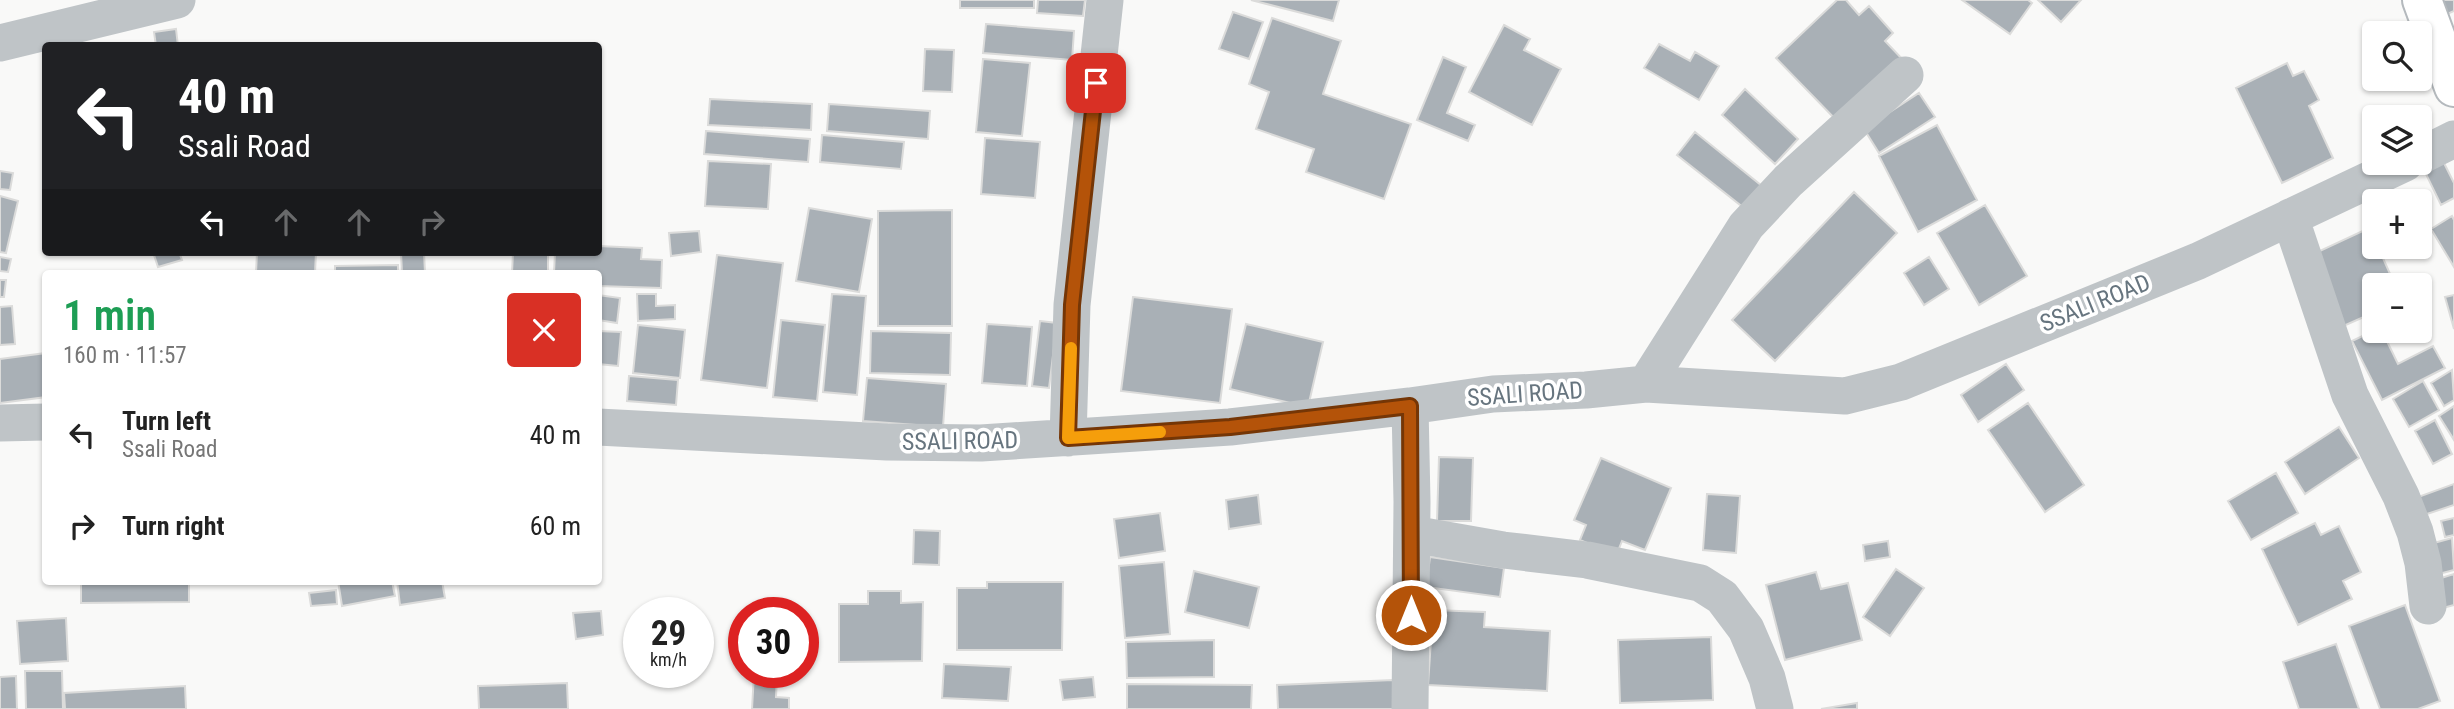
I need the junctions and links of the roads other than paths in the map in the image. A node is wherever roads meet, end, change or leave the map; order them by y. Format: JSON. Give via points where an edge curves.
{"nodes":[{"id":1,"x":177,"y":0,"type":"edge"},
{"id":2,"x":1105,"y":0,"type":"edge"},
{"id":3,"x":2422,"y":0,"type":"edge"},
{"id":4,"x":0,"y":43,"type":"edge"},
{"id":5,"x":1905,"y":75,"type":"dead end"},
{"id":6,"x":2454,"y":87,"type":"edge"},
{"id":7,"x":2454,"y":139,"type":"edge"},
{"id":8,"x":2432,"y":150,"type":"edge"},
{"id":9,"x":2379,"y":175,"type":"edge"},
{"id":10,"x":2290,"y":217,"type":"junction"},
{"id":11,"x":1646,"y":384,"type":"junction"},
{"id":12,"x":1410,"y":406,"type":"junction"},
{"id":13,"x":42,"y":422,"type":"edge"},
{"id":14,"x":0,"y":423,"type":"edge"},
{"id":15,"x":602,"y":426,"type":"edge"},
{"id":16,"x":1068,"y":438,"type":"junction"},
{"id":17,"x":1412,"y":534,"type":"junction"},
{"id":18,"x":2428,"y":606,"type":"dead end"},
{"id":19,"x":1410,"y":709,"type":"edge"},
{"id":20,"x":1775,"y":709,"type":"edge"}],
"edges":[{"from":1,"to":4,"type":"street"},
{"from":2,"to":16,"type":"street","via":[[1072,305]]},
{"from":3,"to":6,"type":"street"},
{"from":5,"to":11,"type":"street","via":[[1788,181],[1746,226]]},
{"from":7,"to":8,"type":"street"},
{"from":9,"to":10,"type":"street","name":"SSALI ROAD"},
{"from":10,"to":11,"type":"street","name":"SSALI ROAD","via":[[2186,266],[1872,391],[1845,396]]},
{"from":10,"to":18,"type":"street","via":[[2350,395],[2415,532]]},
{"from":11,"to":12,"type":"street","name":"SSALI ROAD","via":[[1493,394]]},
{"from":12,"to":16,"type":"street","name":"SSALI ROAD","via":[[1230,427]]},
{"from":12,"to":17,"type":"street"},
{"from":13,"to":14,"type":"street"},
{"from":15,"to":16,"type":"street","name":"SSALI ROAD","via":[[887,442]]},
{"from":17,"to":19,"type":"street"},
{"from":17,"to":20,"type":"street","via":[[1587,560],[1700,583],[1722,597],[1746,629]]}]}
